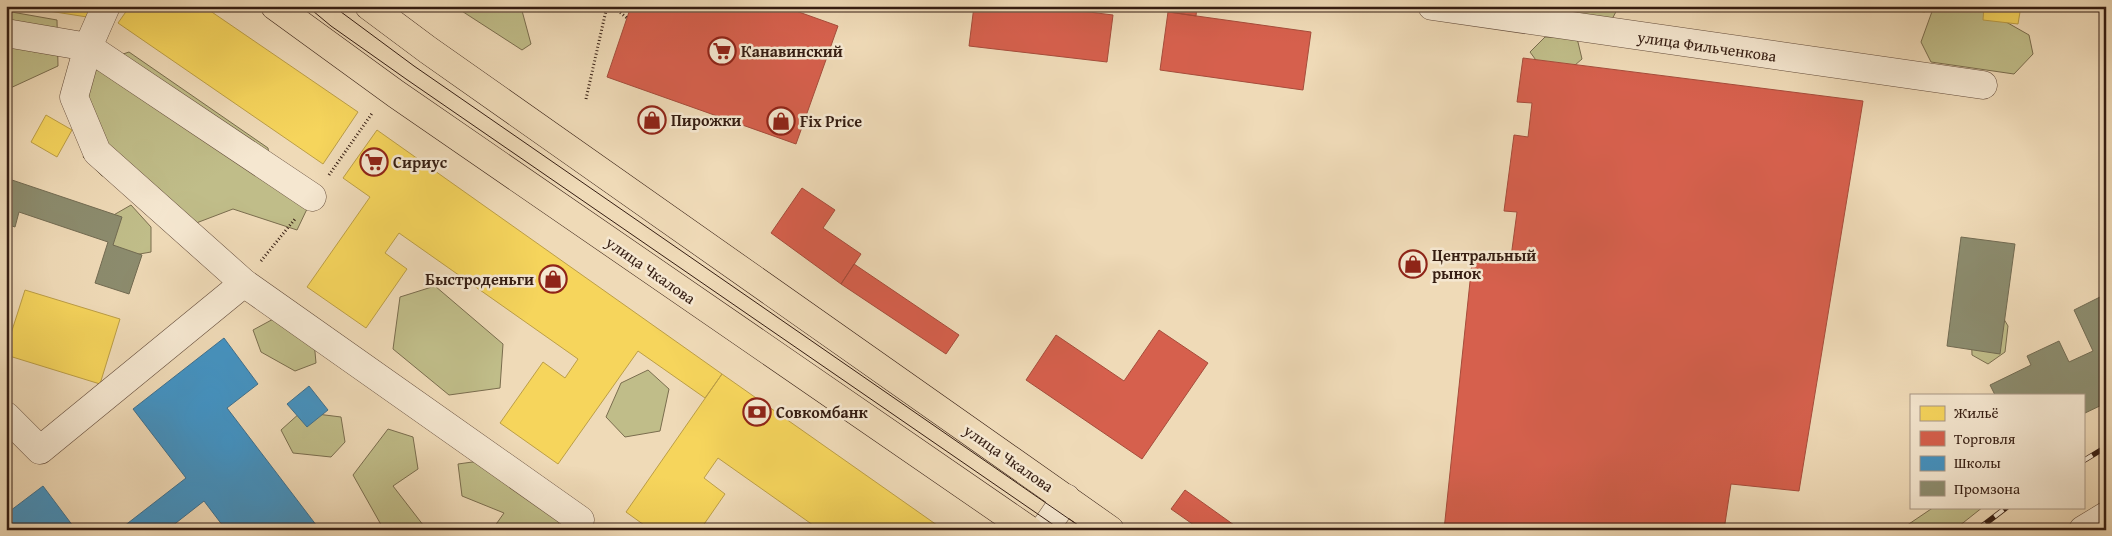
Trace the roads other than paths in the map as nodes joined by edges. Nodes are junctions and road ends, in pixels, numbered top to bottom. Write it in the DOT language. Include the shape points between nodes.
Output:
graph roads {
  1 [pos="106,6"];
  2 [pos="275,6"];
  3 [pos="369,6"];
  4 [pos="1432,6"];
  5 [pos="6,34"];
  6 [pos="88,47"];
  7 [pos="1983,85"];
  8 [pos="312,197"];
  9 [pos="244,283"];
  10 [pos="6,416"];
  11 [pos="1066,498"];
  12 [pos="2106,516"];
  13 [pos="583,527"];
  14 [pos="1030,530"];
  15 [pos="1044,530"];
  16 [pos="1110,530"];
  17 [pos="2083,530"];
  1 -- 6 [label="street"];
  2 -- 14 [label="main road, улица Чкалова" via="396,94"];
  3 -- 11 [label="main road, улица Чкалова"];
  4 -- 7 [label="street, улица Фильченкова"];
  5 -- 6 [label="street"];
  6 -- 8 [label="street"];
  6 -- 9 [label="street" via="74,97 97,152"];
  9 -- 10 [label="street" via="40,450"];
  9 -- 13 [label="street"];
  11 -- 15 [label="street"];
  11 -- 16 [label="main road, улица Чкалова"];
  12 -- 17 [label="street"];
}
